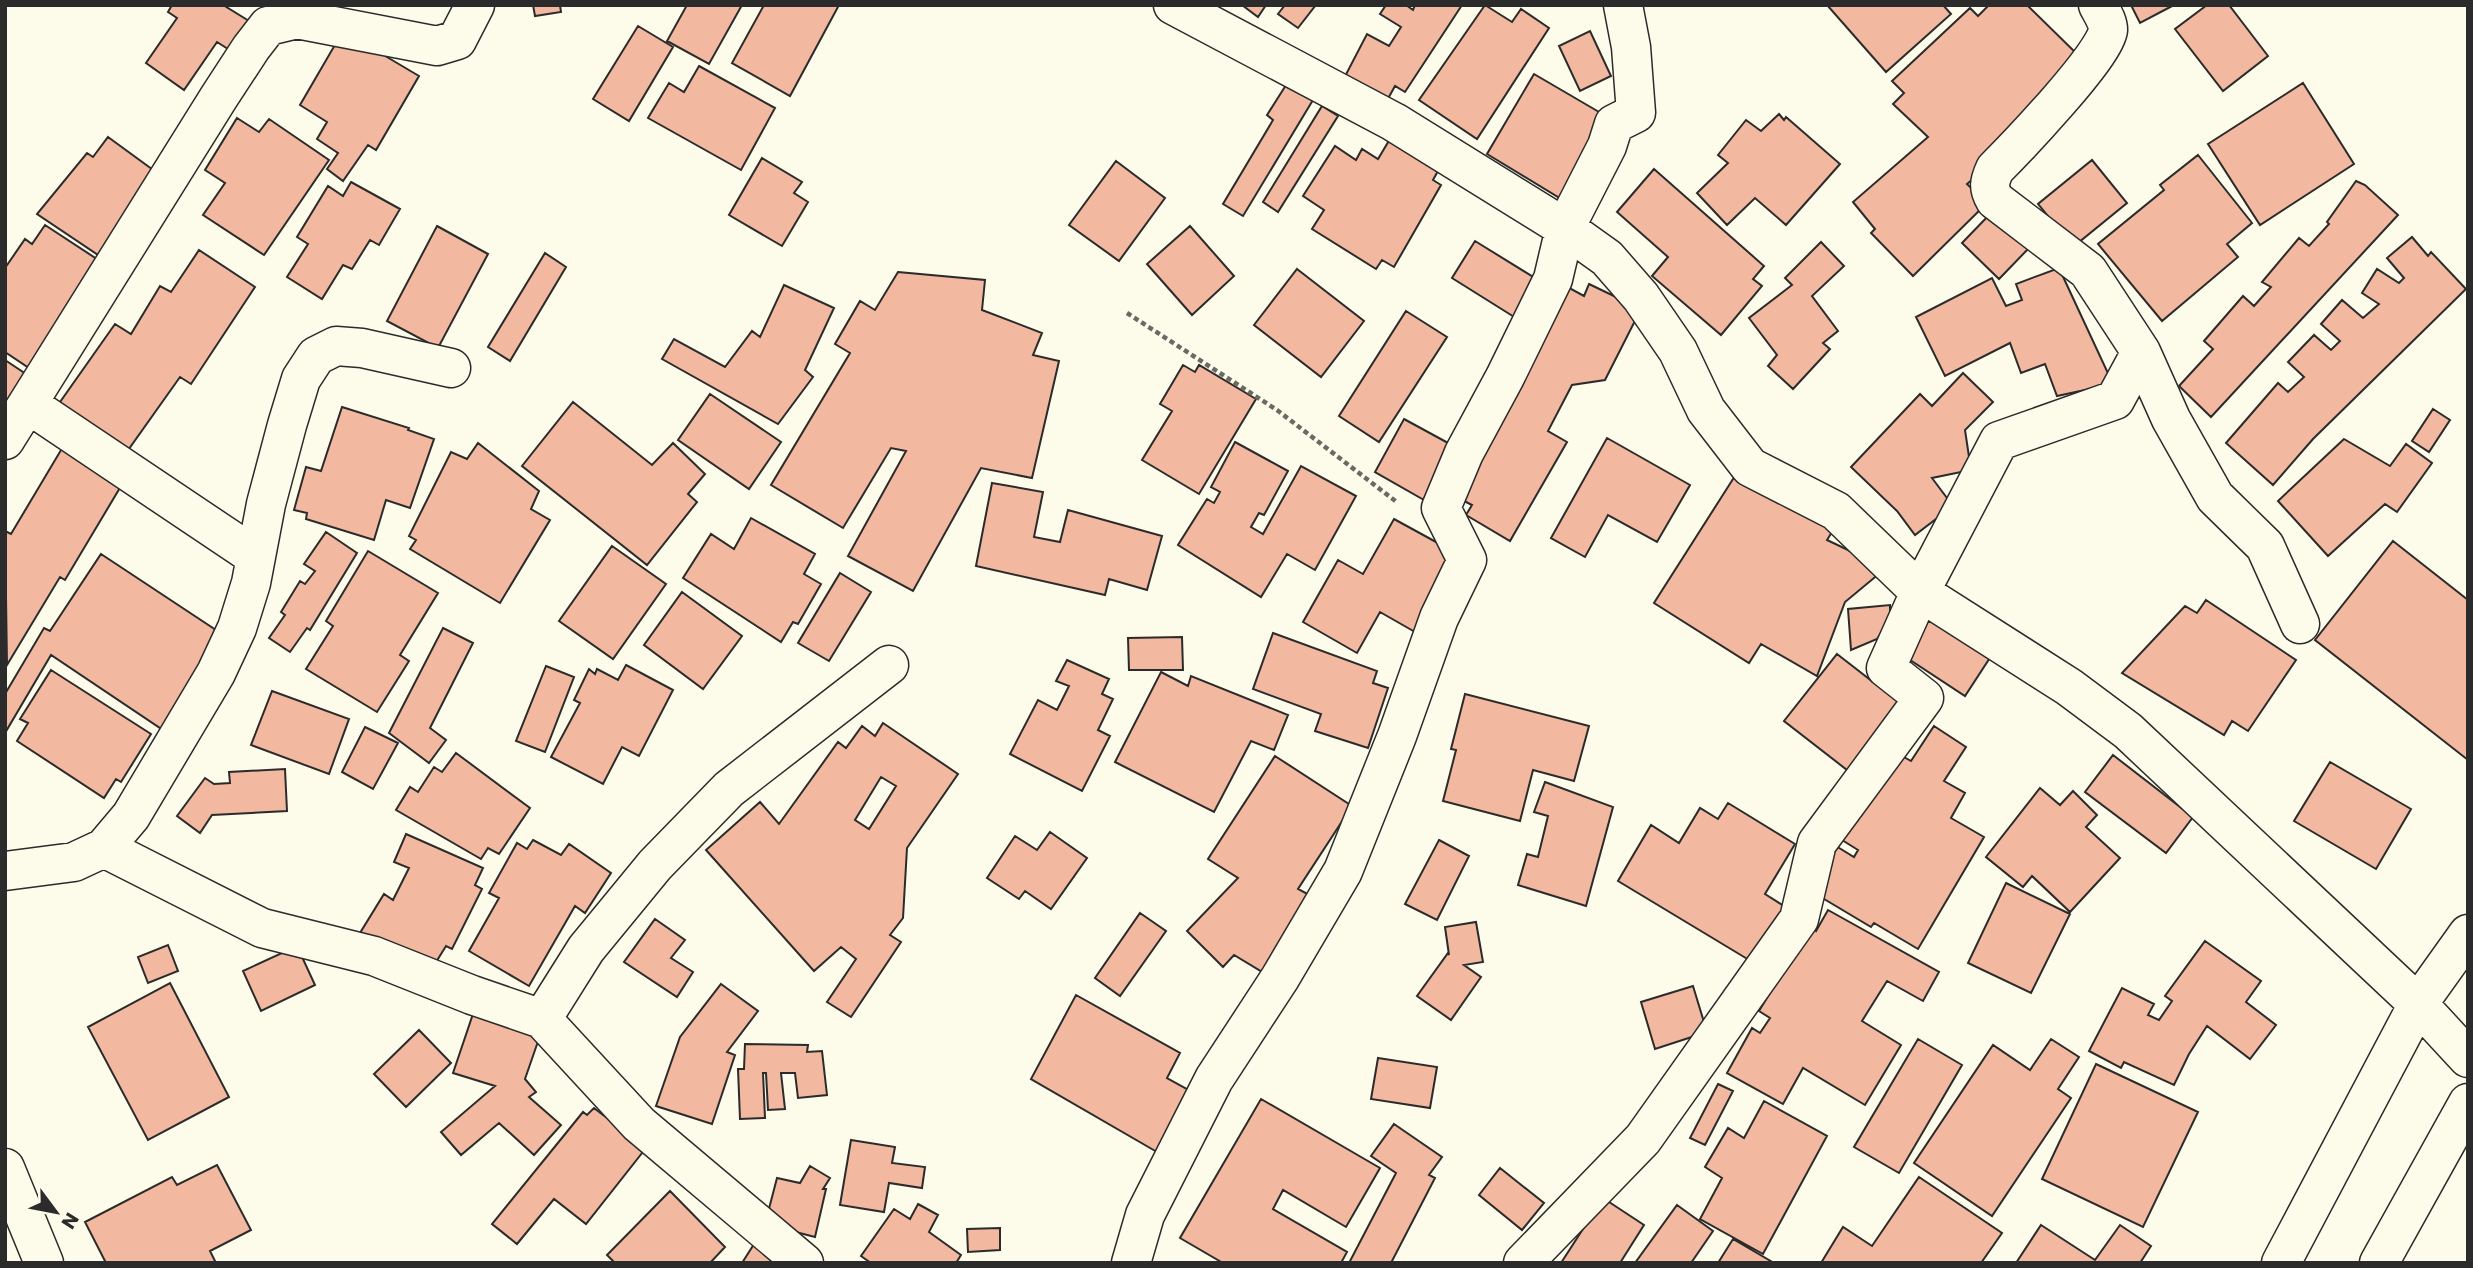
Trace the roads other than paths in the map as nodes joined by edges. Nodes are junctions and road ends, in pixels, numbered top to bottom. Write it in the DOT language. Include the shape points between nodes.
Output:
graph roads {
  1 [pos="475,5"];
  2 [pos="1173,5"];
  3 [pos="1623,5"];
  4 [pos="2098,5"];
  5 [pos="1565,228"];
  6 [pos="2141,352"];
  7 [pos="451,368"];
  8 [pos="28,404"];
  9 [pos="5,440"];
  10 [pos="256,557"];
  11 [pos="1920,592"];
  12 [pos="2300,624"];
  13 [pos="889,665"];
  14 [pos="104,848"];
  15 [pos="5,871"];
  16 [pos="2468,933"];
  17 [pos="2418,1004"];
  18 [pos="542,1019"];
  19 [pos="2468,1058"];
  20 [pos="2468,1103"];
  21 [pos="5,1168"];
  22 [pos="44,1263"];
  23 [pos="804,1263"];
  24 [pos="1131,1263"];
  25 [pos="1523,1263"];
  26 [pos="2281,1263"];
  27 [pos="2379,1263"];
  1 -- 8 [label="main road" via="457,40 437,46 297,19 268,26"];
  2 -- 5 [label="main road" via="1394,122"];
  3 -- 5 [label="main road" via="1636,113 1614,124"];
  4 -- 6 [label="main road" via="2108,32 2100,48 2063,96 1995,169 1989,189 1995,200 2088,271"];
  5 -- 11 [label="main road" via="1607,258 1641,297 1678,351 1706,410 1751,467 1836,511"];
  5 -- 24 [label="main road" via="1553,279 1464,453 1441,508 1467,559 1439,618 1343,871 1214,1079 1145,1215"];
  6 -- 11 [label="main road" via="2115,400 1999,441"];
  6 -- 12 [label="main road" via="2171,419 2215,497 2265,546"];
  7 -- 10 [label="main road" via="362,348 336,346 316,356 301,379 287,425"];
  8 -- 9 [label="main road"];
  8 -- 10 [label="main road"];
  10 -- 14 [label="main road" via="237,628 216,673 131,816"];
  11 -- 17 [label="main road" via="2068,687 2127,731"];
  11 -- 25 [label="main road" via="1886,668 1924,698 1818,844 1799,919 1643,1139"];
  13 -- 18 [label="main road" via="729,789 655,865 586,949"];
  14 -- 15 [label="main road" via="74,862"];
  14 -- 18 [label="main road" via="262,928 374,956"];
  16 -- 17 [label="main road"];
  17 -- 19 [label="main road"];
  17 -- 26 [label="main road"];
  18 -- 23 [label="main road" via="639,1124"];
  20 -- 27 [label="main road"];
  21 -- 22 [label="main road"];
}
